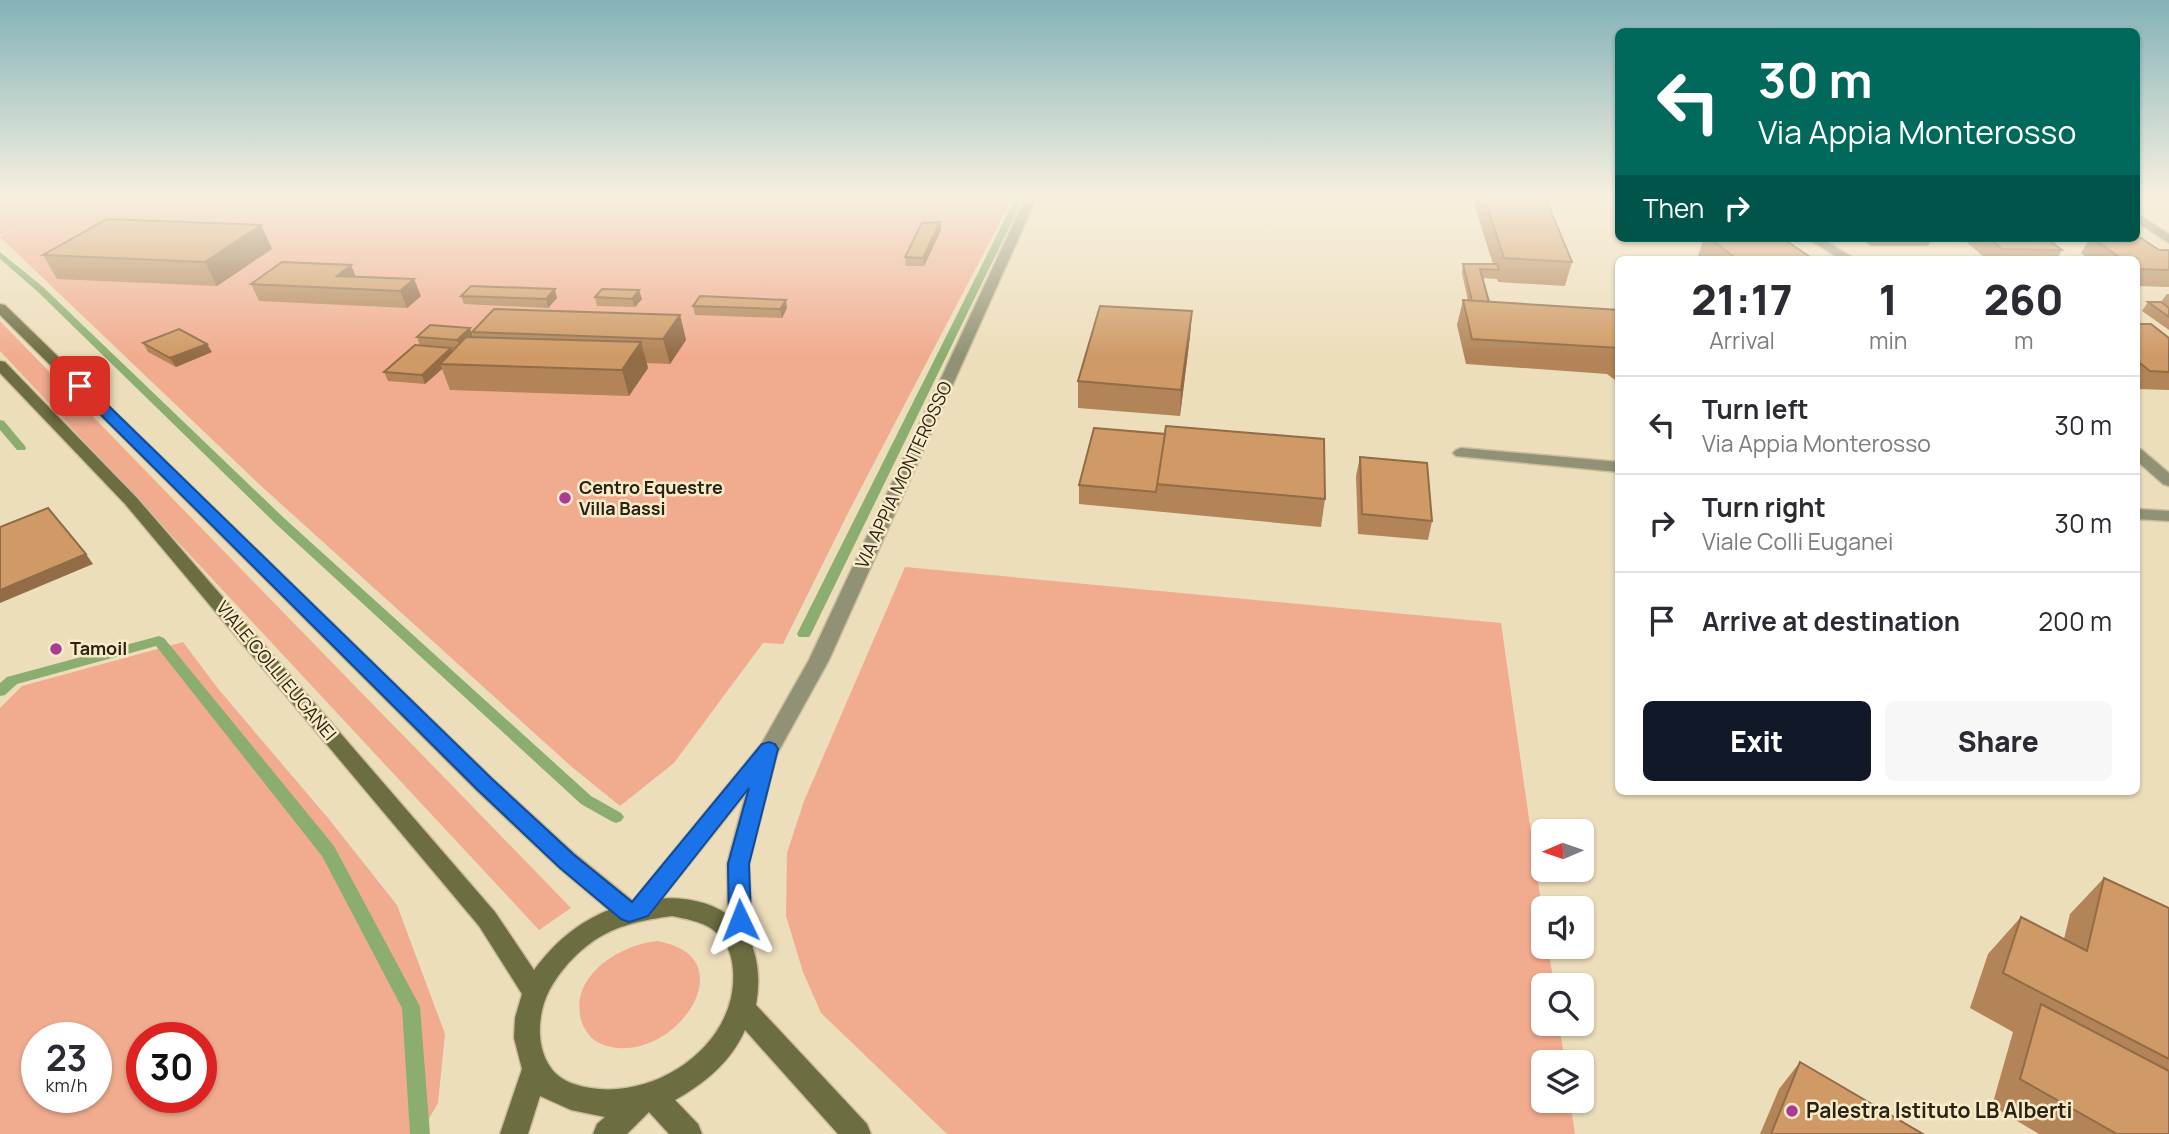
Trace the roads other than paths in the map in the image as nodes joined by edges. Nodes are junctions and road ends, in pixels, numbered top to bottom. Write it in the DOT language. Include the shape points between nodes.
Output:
graph roads {
  1 [pos="1008,250"];
  2 [pos="0,308"];
  3 [pos="0,365"];
  4 [pos="1461,453"];
  5 [pos="2140,456"];
  6 [pos="1615,467"];
  7 [pos="2169,481"];
  8 [pos="2140,514"];
  9 [pos="2169,516"];
  10 [pos="769,749"];
  11 [pos="635,911"];
  12 [pos="741,948"];
  13 [pos="535,992"];
  14 [pos="743,1009"];
  15 [pos="535,1071"];
  16 [pos="648,1098"];
  17 [pos="514,1134"];
  18 [pos="607,1134"];
  19 [pos="688,1134"];
  20 [pos="857,1134"];
  1 -- 10 [label="street, VIA APPIA MONTEROSSO" via="819,660"];
  2 -- 11 [label="main road" via="485,785 567,861"];
  3 -- 13 [label="main road, VIALE COLLI EUGANEI" via="131,501 487,919"];
  4 -- 6 [label="street"];
  5 -- 7 [label="street"];
  8 -- 9 [label="street"];
  10 -- 11 [label="street, VIA APPIA MONTEROSSO"];
  10 -- 12 [label="street, VIA APPIA MONTEROSSO" via="738,864"];
  11 -- 12 [label="main road" via="672,906 702,912 726,926"];
  11 -- 13 [label="main road" via="600,925 574,943 552,965"];
  12 -- 14 [label="main road" via="748,976"];
  13 -- 15 [label="main road" via="527,1019 527,1046"];
  14 -- 16 [label="main road" via="708,1060 682,1081"];
  14 -- 20 [label="main road"];
  15 -- 16 [label="main road" via="553,1090 579,1101 610,1104"];
  15 -- 17 [label="main road"];
  16 -- 18 [label="main road"];
  16 -- 19 [label="main road"];
}
